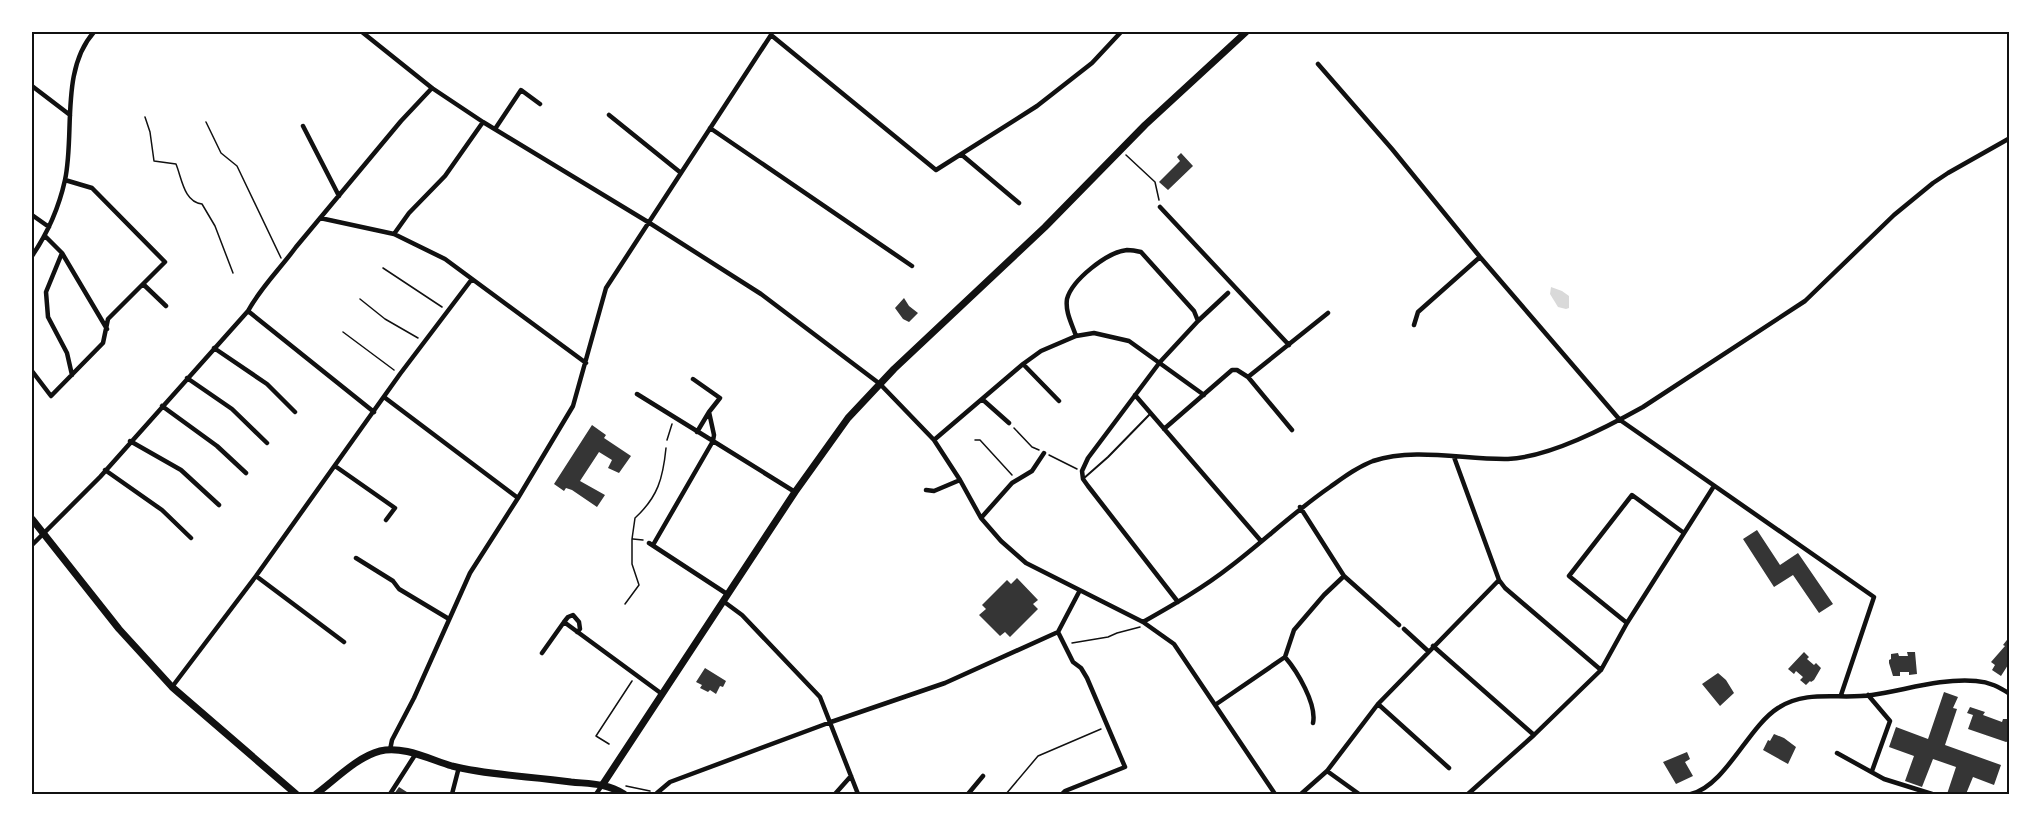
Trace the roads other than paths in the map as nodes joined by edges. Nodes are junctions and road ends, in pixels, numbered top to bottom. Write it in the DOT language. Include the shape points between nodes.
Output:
graph roads {
  1 [pos="94,32"];
  2 [pos="362,32"];
  3 [pos="1121,32"];
  4 [pos="1246,32"];
  5 [pos="1318,64"];
  6 [pos="32,86"];
  7 [pos="432,88"];
  8 [pos="540,104"];
  9 [pos="70,114"];
  10 [pos="609,115"];
  11 [pos="483,122"];
  12 [pos="303,126"];
  13 [pos="710,128"];
  14 [pos="495,129"];
  15 [pos="2010,138"];
  16 [pos="962,155"];
  17 [pos="681,173"];
  18 [pos="65,180"];
  19 [pos="339,196"];
  20 [pos="1019,203"];
  21 [pos="1160,207"];
  22 [pos="32,215"];
  23 [pos="320,218"];
  24 [pos="648,222"];
  25 [pos="49,228"];
  26 [pos="394,234"];
  27 [pos="45,236"];
  28 [pos="62,253"];
  29 [pos="32,256"];
  30 [pos="1480,257"];
  31 [pos="912,266"];
  32 [pos="472,279"];
  33 [pos="143,284"];
  34 [pos="1228,293"];
  35 [pos="166,306"];
  36 [pos="248,311"];
  37 [pos="1328,313"];
  38 [pos="1198,321"];
  39 [pos="1414,325"];
  40 [pos="107,329"];
  41 [pos="1076,336"];
  42 [pos="1289,345"];
  43 [pos="214,348"];
  44 [pos="1160,362"];
  45 [pos="586,363"];
  46 [pos="1023,364"];
  47 [pos="32,371"];
  48 [pos="72,375"];
  49 [pos="1248,377"];
  50 [pos="187,378"];
  51 [pos="693,379"];
  52 [pos="880,384"];
  53 [pos="637,394"];
  54 [pos="1204,394"];
  55 [pos="1136,395"];
  56 [pos="384,397"];
  57 [pos="982,399"];
  58 [pos="1059,401"];
  59 [pos="162,406"];
  60 [pos="295,412"];
  61 [pos="374,412"];
  62 [pos="709,412"];
  63 [pos="1150,414"];
  64 [pos="1620,420"];
  65 [pos="1009,423"];
  66 [pos="1164,429"];
  67 [pos="1292,430"];
  68 [pos="697,432"];
  69 [pos="934,440"];
  70 [pos="130,441"];
  71 [pos="713,441"];
  72 [pos="267,443"];
  73 [pos="1044,453"];
  74 [pos="1454,457"];
  75 [pos="335,466"];
  76 [pos="105,470"];
  77 [pos="246,473"];
  78 [pos="1083,479"];
  79 [pos="960,480"];
  80 [pos="1714,486"];
  81 [pos="926,490"];
  82 [pos="795,492"];
  83 [pos="518,498"];
  84 [pos="219,505"];
  85 [pos="1300,507"];
  86 [pos="981,518"];
  87 [pos="32,519"];
  88 [pos="386,520"];
  89 [pos="43,533"];
  90 [pos="1684,533"];
  91 [pos="191,538"];
  92 [pos="1261,541"];
  93 [pos="32,545"];
  94 [pos="356,558"];
  95 [pos="256,576"];
  96 [pos="1344,576"];
  97 [pos="1499,580"];
  98 [pos="1080,592"];
  99 [pos="727,594"];
  100 [pos="723,601"];
  101 [pos="1178,602"];
  102 [pos="449,619"];
  103 [pos="564,622"];
  104 [pos="1143,622"];
  105 [pos="1627,623"];
  106 [pos="1399,625"];
  107 [pos="1404,629"];
  108 [pos="577,632"];
  109 [pos="1058,632"];
  110 [pos="344,642"];
  111 [pos="1433,646"];
  112 [pos="1428,651"];
  113 [pos="542,653"];
  114 [pos="1285,657"];
  115 [pos="1601,670"];
  116 [pos="172,687"];
  117 [pos="662,694"];
  118 [pos="2010,694"];
  119 [pos="1842,695"];
  120 [pos="1868,695"];
  121 [pos="1378,704"];
  122 [pos="1215,705"];
  123 [pos="831,722"];
  124 [pos="1313,723"];
  125 [pos="1534,735"];
  126 [pos="390,750"];
  127 [pos="1837,753"];
  128 [pos="415,754"];
  129 [pos="459,767"];
  130 [pos="1449,768"];
  131 [pos="1327,771"];
  132 [pos="1872,771"];
  133 [pos="851,776"];
  134 [pos="983,776"];
  135 [pos="603,784"];
  136 [pos="621,793"];
  137 [pos="657,793"];
  138 [pos="1702,793"];
  139 [pos="296,795"];
  140 [pos="316,795"];
  141 [pos="390,795"];
  142 [pos="452,795"];
  143 [pos="596,795"];
  144 [pos="835,795"];
  145 [pos="858,795"];
  146 [pos="968,795"];
  147 [pos="1062,795"];
  148 [pos="1275,795"];
  149 [pos="1300,795"];
  150 [pos="1359,795"];
  151 [pos="1468,795"];
  152 [pos="1691,795"];
  153 [pos="1932,795"];
  1 -- 9 [label="street" via="78,62"];
  2 -- 7 [label="street"];
  3 -- 16 [label="street" via="1092,63 1037,106"];
  4 -- 52 [label="main road"];
  5 -- 30 [label="street"];
  6 -- 9 [label="street"];
  7 -- 11 [label="street"];
  7 -- 19 [label="street"];
  8 -- 14 [label="street" via="521,90"];
  9 -- 18 [label="street"];
  10 -- 17 [label="street"];
  11 -- 14 [label="street"];
  11 -- 26 [label="street" via="457,162"];
  12 -- 19 [label="street"];
  13 -- 16 [label="street" via="771,35 936,170"];
  13 -- 17 [label="street"];
  13 -- 31 [label="street"];
  14 -- 24 [label="street"];
  15 -- 64 [label="street" via="1925,189 1805,301"];
  16 -- 20 [label="street"];
  17 -- 24 [label="street"];
  18 -- 25 [label="street"];
  18 -- 33 [label="street" via="92,188 165,262"];
  19 -- 23 [label="street"];
  21 -- 42 [label="street"];
  22 -- 25 [label="street"];
  23 -- 26 [label="street"];
  23 -- 36 [label="street" via="256,295"];
  24 -- 45 [label="street" via="606,288"];
  24 -- 52 [label="street" via="761,294"];
  25 -- 27 [label="street"];
  26 -- 32 [label="street"];
  27 -- 28 [label="street"];
  27 -- 29 [label="street"];
  28 -- 40 [label="street"];
  28 -- 48 [label="street" via="46,292 48,317 67,353"];
  30 -- 39 [label="street" via="1418,312"];
  30 -- 64 [label="street"];
  32 -- 45 [label="street"];
  32 -- 56 [label="street"];
  33 -- 35 [label="street"];
  33 -- 40 [label="street" via="108,319"];
  34 -- 38 [label="street"];
  36 -- 43 [label="street"];
  36 -- 61 [label="street"];
  37 -- 42 [label="street"];
  38 -- 41 [label="street" via="1194,311 1141,252 1129,250 1106,257 1072,288 1067,311"];
  38 -- 44 [label="street"];
  40 -- 48 [label="street" via="104,343"];
  41 -- 44 [label="street" via="1094,333 1129,341"];
  41 -- 46 [label="street" via="1041,351"];
  42 -- 49 [label="street"];
  43 -- 50 [label="street"];
  43 -- 60 [label="street" via="267,384"];
  44 -- 54 [label="street"];
  44 -- 55 [label="street"];
  45 -- 83 [label="street" via="573,406"];
  46 -- 57 [label="street"];
  46 -- 58 [label="street"];
  47 -- 48 [label="street" via="51,396"];
  49 -- 54 [label="street" via="1232,370"];
  49 -- 67 [label="street"];
  50 -- 59 [label="street"];
  50 -- 72 [label="street" via="232,410"];
  51 -- 62 [label="street" via="720,398"];
  52 -- 69 [label="street"];
  52 -- 82 [label="main road" via="834,434"];
  53 -- 68 [label="street"];
  54 -- 66 [label="street"];
  55 -- 63 [label="street"];
  55 -- 78 [label="street" via="1088,458"];
  56 -- 61 [label="street"];
  56 -- 83 [label="street"];
  57 -- 65 [label="street"];
  57 -- 69 [label="street"];
  59 -- 70 [label="street"];
  59 -- 77 [label="street"];
  61 -- 75 [label="street"];
  62 -- 68 [label="street"];
  62 -- 71 [label="street"];
  63 -- 66 [label="street"];
  63 -- 78 [label="lane"];
  64 -- 74 [label="street" via="1531,456"];
  64 -- 80 [label="street"];
  66 -- 92 [label="street"];
  68 -- 71 [label="street"];
  69 -- 79 [label="street"];
  70 -- 76 [label="street"];
  70 -- 84 [label="street" via="181,470"];
  71 -- 82 [label="street"];
  71 -- 99 [label="street" via="651,544"];
  73 -- 86 [label="street" via="1032,471 1017,480"];
  74 -- 85 [label="street" via="1373,461"];
  74 -- 97 [label="street"];
  75 -- 88 [label="street" via="395,508"];
  75 -- 95 [label="street"];
  76 -- 89 [label="street"];
  76 -- 91 [label="street" via="162,510"];
  78 -- 101 [label="street"];
  79 -- 81 [label="street" via="934,491"];
  79 -- 86 [label="street"];
  80 -- 90 [label="street"];
  80 -- 119 [label="street" via="1874,597"];
  82 -- 99 [label="main road"];
  83 -- 102 [label="street" via="470,573"];
  85 -- 92 [label="street"];
  85 -- 96 [label="street"];
  86 -- 98 [label="street" via="1026,563"];
  87 -- 89 [label="main road"];
  89 -- 93 [label="street"];
  89 -- 116 [label="main road" via="119,629"];
  90 -- 105 [label="street"];
  90 -- 105 [label="street" via="1632,495 1569,576"];
  92 -- 101 [label="street"];
  94 -- 102 [label="street"];
  95 -- 110 [label="street"];
  95 -- 116 [label="street"];
  96 -- 106 [label="street"];
  96 -- 114 [label="street" via="1294,630"];
  97 -- 111 [label="street"];
  97 -- 115 [label="street"];
  98 -- 104 [label="street"];
  98 -- 109 [label="street"];
  99 -- 100 [label="main road"];
  100 -- 117 [label="main road"];
  100 -- 123 [label="street" via="742,615 815,690"];
  101 -- 104 [label="street"];
  102 -- 126 [label="street"];
  103 -- 108 [label="street"];
  103 -- 108 [label="street" via="573,615 579,622"];
  103 -- 113 [label="street"];
  104 -- 122 [label="street" via="1174,644"];
  105 -- 115 [label="street"];
  107 -- 112 [label="street"];
  108 -- 117 [label="street"];
  109 -- 123 [label="street" via="945,683"];
  109 -- 147 [label="street" via="1073,662 1087,678 1125,767"];
  111 -- 112 [label="street"];
  111 -- 125 [label="street"];
  112 -- 121 [label="street"];
  114 -- 122 [label="street"];
  114 -- 124 [label="street" via="1311,704"];
  115 -- 125 [label="street"];
  116 -- 139 [label="main road"];
  117 -- 135 [label="main road"];
  118 -- 120 [label="street" via="1995,684 1957,681"];
  119 -- 120 [label="street"];
  119 -- 138 [label="street" via="1808,697 1775,709"];
  120 -- 132 [label="street" via="1890,721"];
  121 -- 130 [label="street"];
  121 -- 131 [label="street"];
  122 -- 148 [label="street"];
  123 -- 133 [label="street"];
  123 -- 137 [label="street" via="670,782"];
  125 -- 151 [label="street"];
  126 -- 128 [label="main road"];
  126 -- 140 [label="main road" via="366,758"];
  127 -- 132 [label="street"];
  128 -- 129 [label="main road"];
  128 -- 141 [label="street"];
  129 -- 135 [label="main road"];
  129 -- 142 [label="street"];
  131 -- 149 [label="street"];
  131 -- 150 [label="street"];
  132 -- 153 [label="street"];
  133 -- 144 [label="street"];
  133 -- 145 [label="street"];
  134 -- 146 [label="street"];
  135 -- 136 [label="main road"];
  135 -- 143 [label="street"];
  138 -- 152 [label="street"];
}
